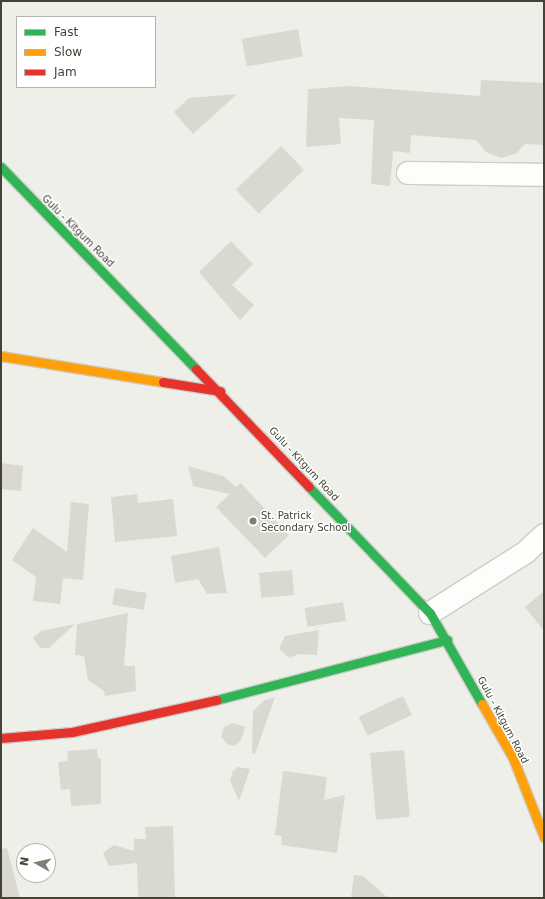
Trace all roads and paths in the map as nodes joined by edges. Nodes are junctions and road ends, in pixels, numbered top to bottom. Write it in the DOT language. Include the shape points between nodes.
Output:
graph roads {
  1 [pos="1,167"];
  2 [pos="408,173"];
  3 [pos="544,175"];
  4 [pos="1,356"];
  5 [pos="220,391"];
  6 [pos="544,535"];
  7 [pos="430,612"];
  8 [pos="447,640"];
  9 [pos="1,738"];
  10 [pos="544,837"];
  1 -- 5 [label="main road, Gulu - Kitgum Road"];
  2 -- 3 [label="street"];
  4 -- 5 [label="main road"];
  5 -- 7 [label="main road, Gulu - Kitgum Road"];
  6 -- 7 [label="street" via="526,552"];
  7 -- 8 [label="main road, Gulu - Kitgum Road"];
  8 -- 9 [label="main road" via="160,714 72,732"];
  8 -- 10 [label="main road, Gulu - Kitgum Road" via="513,758"];
}
